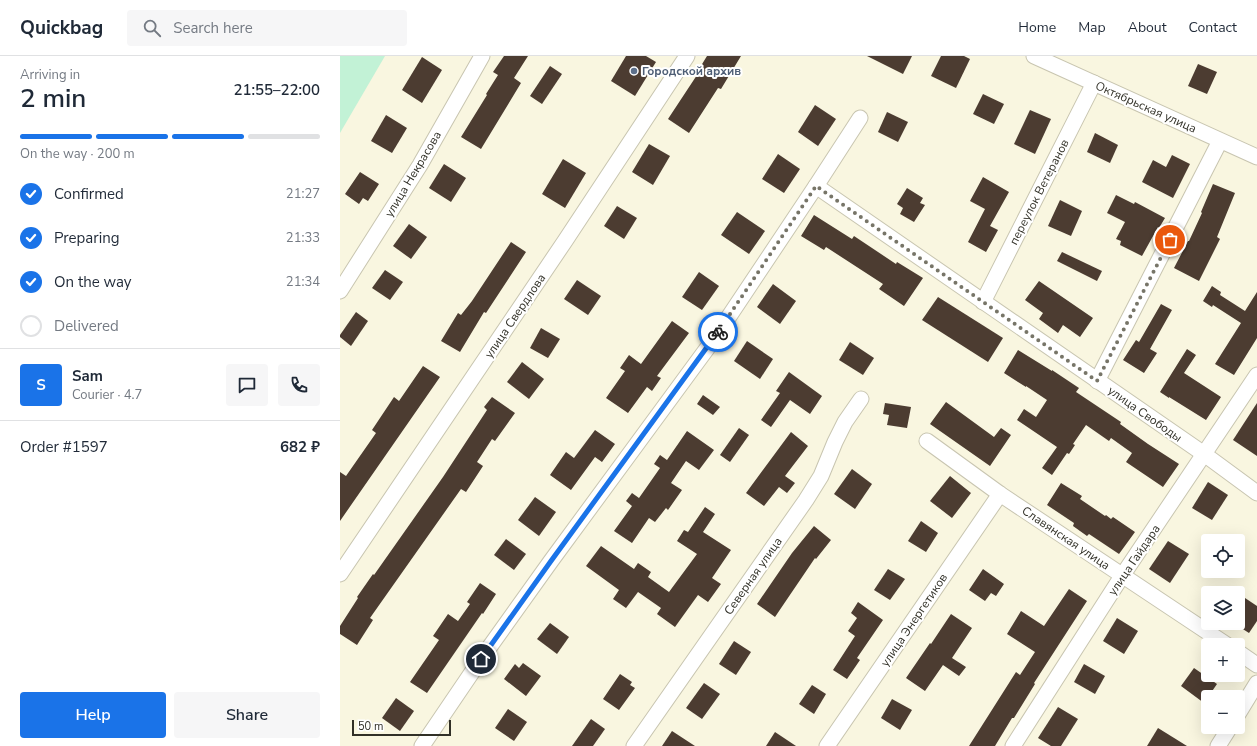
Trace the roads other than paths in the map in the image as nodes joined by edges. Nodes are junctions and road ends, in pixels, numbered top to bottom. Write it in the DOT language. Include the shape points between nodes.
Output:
graph roads {
  1 [pos="482,56"];
  2 [pos="687,56"];
  3 [pos="1034,56"];
  4 [pos="1094,83"];
  5 [pos="860,118"];
  6 [pos="1220,141"];
  7 [pos="1257,157"];
  8 [pos="816,186"];
  9 [pos="340,291"];
  10 [pos="983,302"];
  11 [pos="1257,375"];
  12 [pos="1097,381"];
  13 [pos="861,399"];
  14 [pos="927,441"];
  15 [pos="1204,454"];
  16 [pos="1257,493"];
  17 [pos="1000,494"];
  18 [pos="340,574"];
  19 [pos="1122,576"];
  20 [pos="1216,638"];
  21 [pos="1245,657"];
  22 [pos="1257,665"];
  23 [pos="1257,683"];
  24 [pos="1252,702"];
  25 [pos="1226,734"];
  26 [pos="422,746"];
  27 [pos="634,746"];
  28 [pos="827,746"];
  29 [pos="1013,746"];
  30 [pos="1218,746"];
  1 -- 9 [label="street, улица Некрасова" via="420,165"];
  2 -- 18 [label="street, улица Свердлова"];
  3 -- 4 [label="street, Октябрьская улица"];
  4 -- 6 [label="street, Октябрьская улица"];
  4 -- 10 [label="street, переулок Ветеранов"];
  5 -- 8 [label="street"];
  6 -- 7 [label="street, Октябрьская улица"];
  6 -- 12 [label="street"];
  8 -- 10 [label="street, улица Свободы"];
  8 -- 26 [label="street" via="714,339 551,561"];
  10 -- 12 [label="street, улица Свободы"];
  11 -- 15 [label="street, улица Гайдара"];
  12 -- 15 [label="street, улица Свободы"];
  13 -- 27 [label="street, Северная улица" via="845,422 821,476 806,500"];
  14 -- 17 [label="street, Славянская улица"];
  15 -- 16 [label="street, улица Свободы"];
  15 -- 19 [label="street, улица Гайдара"];
  17 -- 19 [label="street, Славянская улица"];
  17 -- 28 [label="street, улица Энергетиков"];
  19 -- 20 [label="street, Славянская улица"];
  19 -- 29 [label="street, улица Гайдара"];
  21 -- 22 [label="street"];
  23 -- 24 [label="street"];
  25 -- 30 [label="street"];
}
